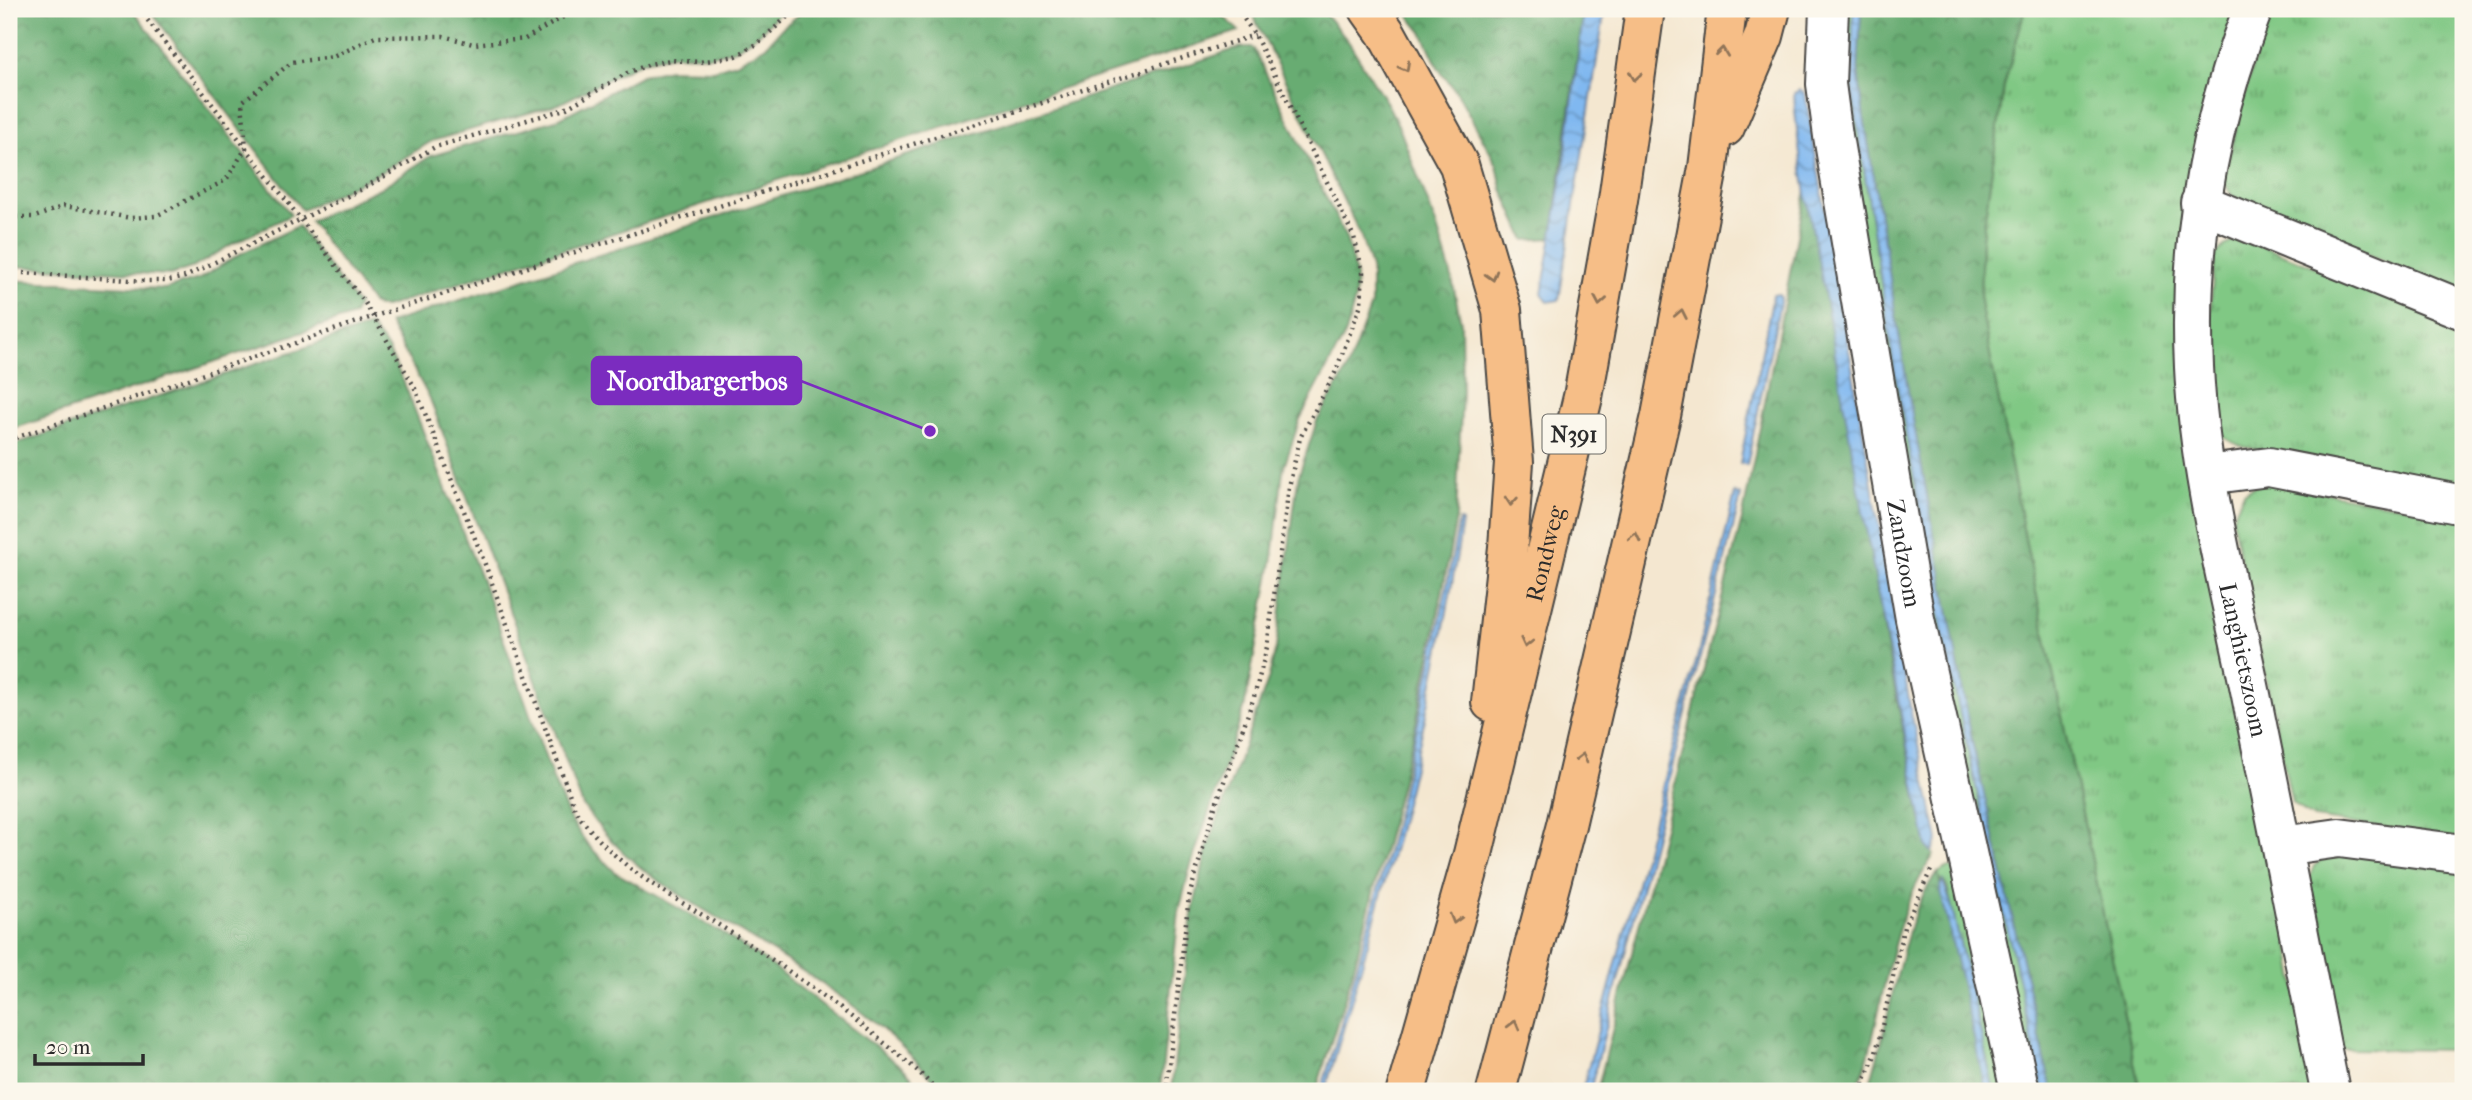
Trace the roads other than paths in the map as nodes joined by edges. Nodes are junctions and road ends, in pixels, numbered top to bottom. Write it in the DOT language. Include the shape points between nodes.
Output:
graph roads {
  1 [pos="1369,9"];
  2 [pos="1645,9"];
  3 [pos="1727,9"];
  4 [pos="1771,9"];
  5 [pos="1829,9"];
  6 [pos="2253,9"];
  7 [pos="1708,169"];
  8 [pos="2200,203"];
  9 [pos="2463,310"];
  10 [pos="2207,475"];
  11 [pos="2463,505"];
  12 [pos="2282,846"];
  13 [pos="1473,854"];
  14 [pos="2463,854"];
  15 [pos="1406,1091"];
  16 [pos="1496,1091"];
  17 [pos="2020,1091"];
  18 [pos="2330,1091"];
  1 -- 13 [label="main road, N391, one-way" via="1459,165 1502,310 1514,462"];
  2 -- 13 [label="main road, Rondweg / N391, one-way" via="1583,397"];
  7 -- 3 [label="main road, one-way"];
  4 -- 7 [label="main road"];
  5 -- 17 [label="street, Zandzoom" via="1826,84 1833,136 1914,619"];
  6 -- 8 [label="street, Langhietszoom" via="2216,123"];
  16 -- 7 [label="main road, one-way" via="1636,534"];
  8 -- 9 [label="street"];
  8 -- 10 [label="street, Langhietszoom" via="2193,279 2194,369"];
  10 -- 11 [label="street" via="2269,467"];
  10 -- 12 [label="street, Langhietszoom"];
  12 -- 14 [label="street" via="2339,838"];
  12 -- 18 [label="street, Langhietszoom"];
  13 -- 15 [label="main road, Rondweg / N391, one-way"];
}
